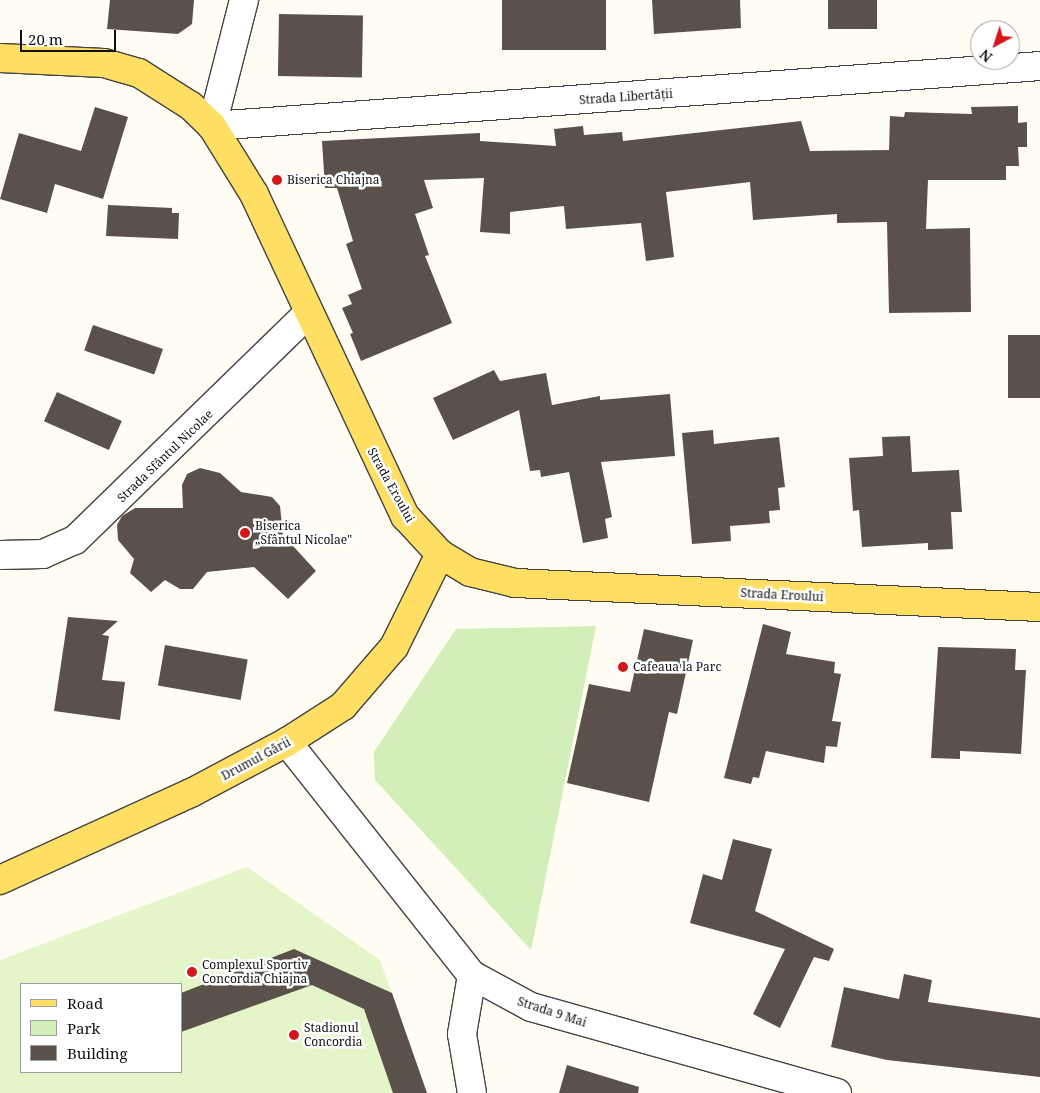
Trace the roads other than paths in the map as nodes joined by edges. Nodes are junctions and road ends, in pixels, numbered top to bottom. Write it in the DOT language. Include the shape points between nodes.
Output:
graph roads {
  1 [pos="244,0"];
  2 [pos="0,58"];
  3 [pos="1040,66"];
  4 [pos="212,126"];
  5 [pos="307,314"];
  6 [pos="440,554"];
  7 [pos="0,555"];
  8 [pos="1040,607"];
  9 [pos="287,742"];
  10 [pos="0,880"];
  11 [pos="472,975"];
  12 [pos="472,1093"];
  13 [pos="837,1093"];
  1 -- 4 [label="street"];
  2 -- 4 [label="main road, Strada Eroului" via="104,63 139,73 178,96"];
  3 -- 4 [label="street, Strada Libertății"];
  4 -- 5 [label="main road, Strada Eroului" via="246,177"];
  5 -- 6 [label="main road, Strada Eroului" via="405,516"];
  5 -- 7 [label="street, Strada Sfântul Nicolae" via="75,540 43,554"];
  6 -- 8 [label="main road, Strada Eroului" via="470,572 515,583"];
  6 -- 9 [label="main road, Drumul Gării" via="381,667 343,706"];
  9 -- 10 [label="main road, Drumul Gării" via="191,793"];
  9 -- 11 [label="street, Strada 9 Mai"];
  11 -- 12 [label="street" via="462,1034"];
  11 -- 13 [label="street, Strada 9 Mai" via="531,1007"];
}
